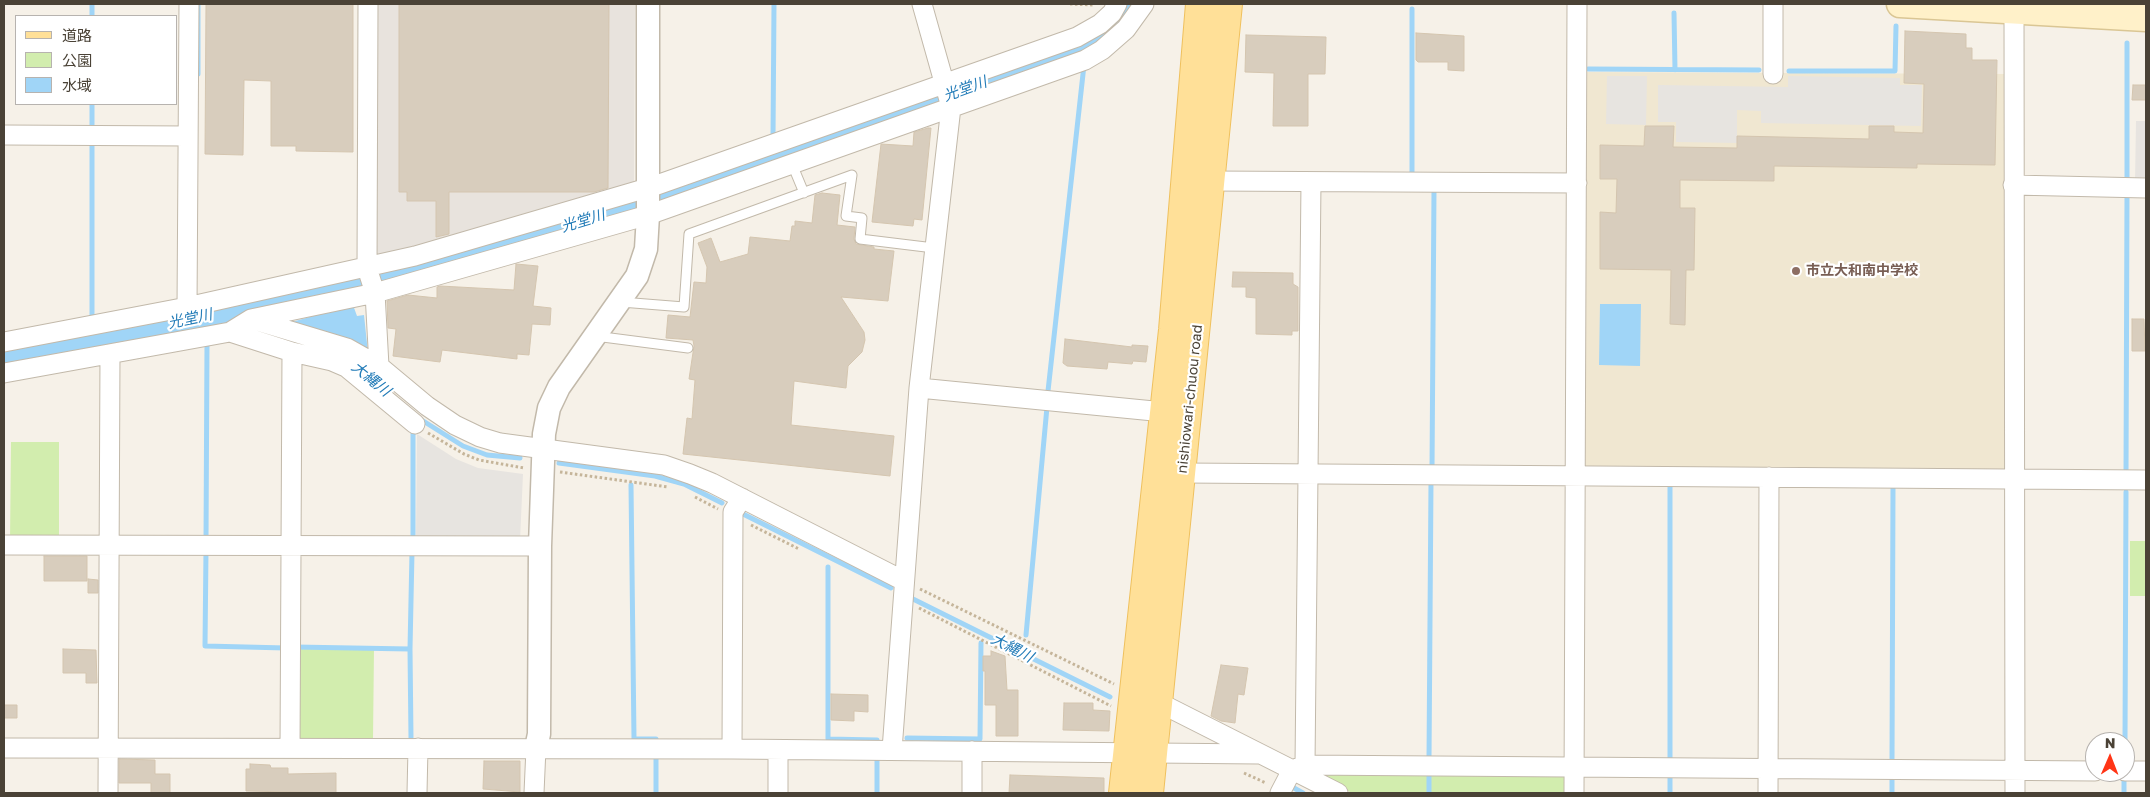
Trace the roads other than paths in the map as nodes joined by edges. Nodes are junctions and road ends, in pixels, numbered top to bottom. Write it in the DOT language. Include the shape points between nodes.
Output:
graph roads {
  1 [pos="189,4"];
  2 [pos="368,4"];
  3 [pos="648,4"];
  4 [pos="922,4"];
  5 [pos="1117,4"];
  6 [pos="1144,4"];
  7 [pos="1200,4"];
  8 [pos="1228,4"];
  9 [pos="1577,4"];
  10 [pos="1773,4"];
  11 [pos="1900,4"];
  12 [pos="2142,4"];
  13 [pos="2014,10"];
  14 [pos="2146,10"];
  15 [pos="2146,18"];
  16 [pos="1773,74"];
  17 [pos="944,84"];
  18 [pos="950,105"];
  19 [pos="4,135"];
  20 [pos="188,136"];
  21 [pos="792,164"];
  22 [pos="1210,181"];
  23 [pos="1311,182"];
  24 [pos="1577,183"];
  25 [pos="2013,185"];
  26 [pos="2146,188"];
  27 [pos="804,193"];
  28 [pos="648,201"];
  29 [pos="934,248"];
  30 [pos="367,269"];
  31 [pos="374,291"];
  32 [pos="620,302"];
  33 [pos="187,307"];
  34 [pos="240,326"];
  35 [pos="595,336"];
  36 [pos="4,342"];
  37 [pos="688,348"];
  38 [pos="292,352"];
  39 [pos="110,354"];
  40 [pos="379,366"];
  41 [pos="4,373"];
  42 [pos="918,388"];
  43 [pos="1164,412"];
  44 [pos="415,424"];
  45 [pos="542,460"];
  46 [pos="1183,473"];
  47 [pos="1308,474"];
  48 [pos="1577,476"];
  49 [pos="1769,477"];
  50 [pos="2016,479"];
  51 [pos="2146,480"];
  52 [pos="742,498"];
  53 [pos="4,545"];
  54 [pos="108,546"];
  55 [pos="291,546"];
  56 [pos="540,546"];
  57 [pos="904,581"];
  58 [pos="1141,704"];
  59 [pos="4,748"];
  60 [pos="108,748"];
  61 [pos="290,748"];
  62 [pos="418,748"];
  63 [pos="536,748"];
  64 [pos="732,749"];
  65 [pos="778,750"];
  66 [pos="892,750"];
  67 [pos="972,750"];
  68 [pos="1140,753"];
  69 [pos="1259,754"];
  70 [pos="1574,766"];
  71 [pos="1299,768"];
  72 [pos="1768,768"];
  73 [pos="2016,770"];
  74 [pos="2085,770"];
  75 [pos="108,793"];
  76 [pos="417,793"];
  77 [pos="534,793"];
  78 [pos="778,793"];
  79 [pos="972,793"];
  80 [pos="1123,793"];
  81 [pos="1149,793"];
  82 [pos="1280,793"];
  83 [pos="1338,793"];
  84 [pos="1574,793"];
  85 [pos="1768,793"];
  86 [pos="2015,793"];
  1 -- 20 [label="street"];
  2 -- 30 [label="street"];
  3 -- 28 [label="street"];
  4 -- 17 [label="street"];
  5 -- 17 [label="street" via="1100,24 1077,37"];
  6 -- 18 [label="street" via="1126,29 1085,60"];
  7 -- 43 [label="main road, nishiowari-chuou road"];
  8 -- 22 [label="main road, nishiowari-chuou road"];
  9 -- 24 [label="street"];
  10 -- 16 [label="street"];
  11 -- 13 [label="main road"];
  12 -- 14 [label="street"];
  13 -- 15 [label="main road"];
  13 -- 25 [label="street"];
  17 -- 18 [label="street"];
  17 -- 28 [label="street"];
  18 -- 21 [label="street"];
  18 -- 29 [label="street"];
  19 -- 20 [label="street"];
  20 -- 33 [label="street"];
  21 -- 27 [label="lane"];
  21 -- 28 [label="street"];
  22 -- 23 [label="street"];
  22 -- 46 [label="main road, nishiowari-chuou road"];
  23 -- 24 [label="street"];
  23 -- 47 [label="street"];
  24 -- 48 [label="street"];
  25 -- 26 [label="street"];
  25 -- 50 [label="street"];
  27 -- 29 [label="lane" via="852,175 846,216 862,218 860,239"];
  27 -- 32 [label="lane" via="689,234 684,307"];
  28 -- 30 [label="street" via="522,226"];
  28 -- 31 [label="street"];
  28 -- 32 [label="street" via="646,249 637,276"];
  29 -- 42 [label="street"];
  30 -- 31 [label="street"];
  30 -- 33 [label="street"];
  31 -- 34 [label="street"];
  31 -- 40 [label="street"];
  32 -- 35 [label="street"];
  33 -- 36 [label="street"];
  34 -- 38 [label="street"];
  34 -- 39 [label="street"];
  34 -- 40 [label="street" via="347,348"];
  35 -- 37 [label="lane"];
  35 -- 45 [label="street" via="548,408"];
  38 -- 44 [label="street" via="346,367"];
  38 -- 55 [label="street"];
  39 -- 41 [label="street"];
  39 -- 54 [label="street"];
  40 -- 45 [label="street" via="455,425"];
  42 -- 43 [label="street"];
  42 -- 57 [label="street"];
  43 -- 58 [label="main road, nishiowari-chuou road"];
  45 -- 52 [label="street" via="664,465"];
  45 -- 56 [label="street"];
  46 -- 47 [label="street"];
  46 -- 58 [label="main road, nishiowari-chuou road"];
  47 -- 48 [label="street"];
  47 -- 71 [label="street"];
  48 -- 49 [label="street"];
  48 -- 70 [label="street"];
  49 -- 50 [label="street"];
  49 -- 72 [label="street"];
  50 -- 51 [label="street"];
  50 -- 73 [label="street"];
  52 -- 57 [label="street"];
  52 -- 64 [label="street" via="733,516"];
  53 -- 54 [label="street"];
  54 -- 55 [label="street"];
  54 -- 60 [label="street"];
  55 -- 56 [label="street"];
  55 -- 61 [label="street"];
  56 -- 63 [label="street" via="539,734"];
  57 -- 66 [label="street"];
  58 -- 68 [label="main road, nishiowari-chuou road"];
  58 -- 69 [label="street"];
  59 -- 60 [label="street"];
  60 -- 61 [label="street"];
  60 -- 75 [label="street"];
  61 -- 62 [label="street"];
  62 -- 63 [label="street"];
  62 -- 76 [label="street"];
  63 -- 64 [label="street"];
  63 -- 77 [label="street"];
  64 -- 65 [label="street"];
  65 -- 66 [label="street"];
  65 -- 78 [label="street"];
  66 -- 67 [label="street"];
  67 -- 68 [label="street"];
  67 -- 79 [label="street"];
  68 -- 69 [label="street"];
  68 -- 80 [label="main road, nishiowari-chuou road"];
  68 -- 81 [label="main road, nishiowari-chuou road"];
  69 -- 71 [label="street"];
  70 -- 71 [label="street"];
  70 -- 72 [label="street"];
  70 -- 84 [label="street"];
  71 -- 82 [label="street"];
  71 -- 83 [label="street"];
  72 -- 73 [label="street"];
  72 -- 85 [label="street"];
  73 -- 74 [label="street"];
  73 -- 86 [label="street"];
}
